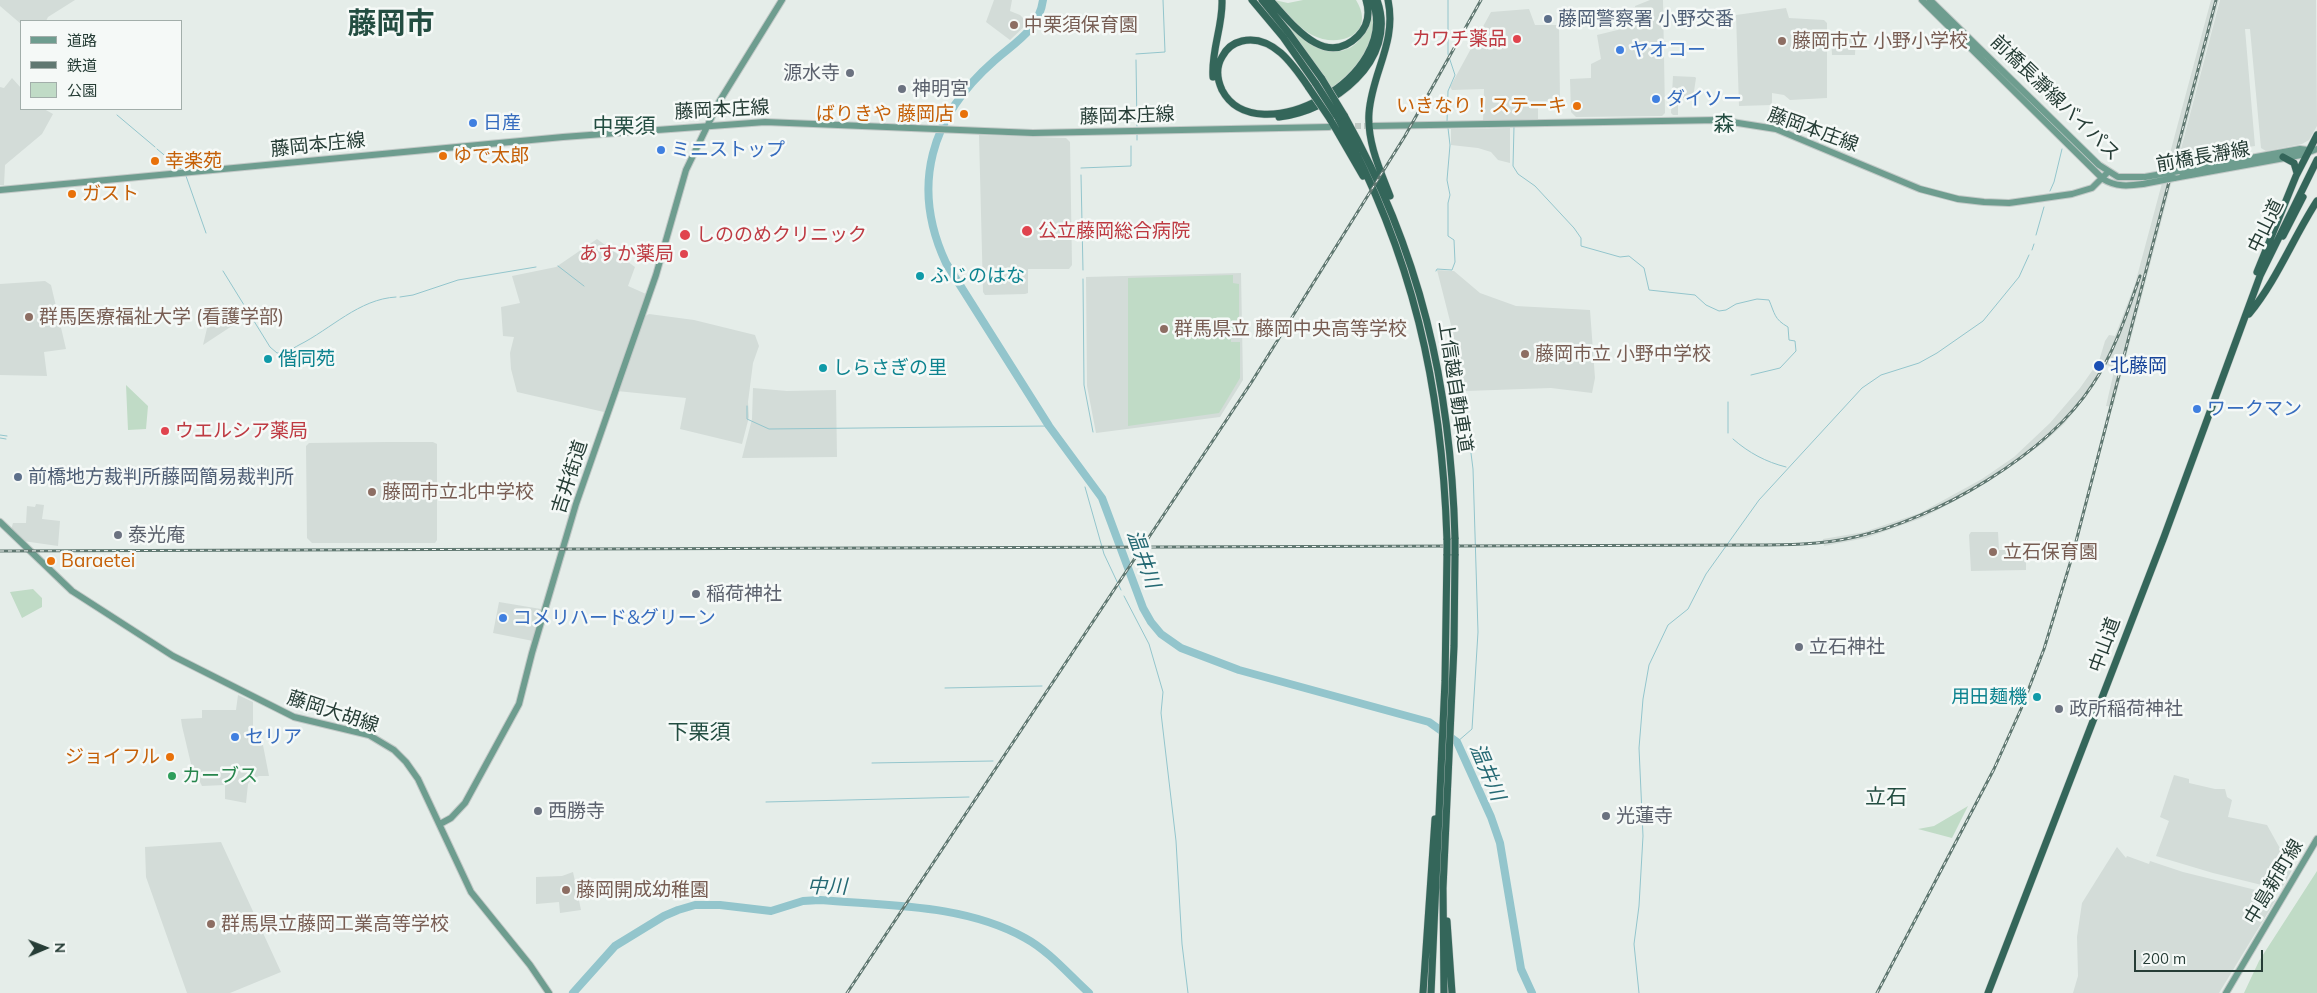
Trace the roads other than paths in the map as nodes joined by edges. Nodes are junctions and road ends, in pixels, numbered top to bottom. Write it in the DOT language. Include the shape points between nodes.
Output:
graph roads {
  1 [pos="782,0"];
  2 [pos="1222,0"];
  3 [pos="1252,0"];
  4 [pos="1262,0"];
  5 [pos="1270,0"];
  6 [pos="1361,0"];
  7 [pos="1366,0"];
  8 [pos="1372,0"];
  9 [pos="1377,0"];
  10 [pos="1387,0"];
  11 [pos="1922,0"];
  12 [pos="1930,0"];
  13 [pos="1359,34"];
  14 [pos="1316,84"];
  15 [pos="1335,120"];
  16 [pos="707,124"];
  17 [pos="1372,126"];
  18 [pos="2317,135"];
  19 [pos="2313,150"];
  20 [pos="2284,157"];
  21 [pos="2317,160"];
  22 [pos="2315,170"];
  23 [pos="2108,172"];
  24 [pos="2296,176"];
  25 [pos="2103,179"];
  26 [pos="2144,180"];
  27 [pos="0,190"];
  28 [pos="2317,201"];
  29 [pos="1419,289"];
  30 [pos="2244,320"];
  31 [pos="0,522"];
  32 [pos="1451,539"];
  33 [pos="1451,554"];
  34 [pos="440,824"];
  35 [pos="2317,839"];
  36 [pos="1442,842"];
  37 [pos="1441,853"];
  38 [pos="549,993"];
  39 [pos="1423,993"];
  40 [pos="1431,993"];
  41 [pos="1444,993"];
  42 [pos="1452,993"];
  43 [pos="1988,993"];
  44 [pos="2226,993"];
  1 -- 16 [label="main road, 吉井街道"];
  2 -- 9 [label="highway" via="1213,63 1217,88 1228,104 1238,111 1269,118 1317,107 1355,80 1374,55 1380,41 1382,21"];
  3 -- 14 [label="highway, 上信越自動車道"];
  4 -- 14 [label="highway, 上信越自動車道" via="1288,32"];
  5 -- 13 [label="highway" via="1302,34 1322,46 1342,46"];
  6 -- 13 [label="highway" via="1365,18"];
  7 -- 13 [label="highway" via="1368,16"];
  8 -- 14 [label="highway" via="1376,26 1369,52 1345,81 1314,103 1274,113 1242,108 1232,102 1221,87 1219,64 1231,46 1246,40 1258,41 1284,55"];
  10 -- 29 [label="highway" via="1390,16 1388,43 1371,100 1369,131 1413,258"];
  11 -- 25 [label="main road, 前橋長瀞線バイパス"];
  12 -- 23 [label="main road, 前橋長瀞線バイパス"];
  14 -- 15 [label="highway, 上信越自動車道, bridge"];
  14 -- 15 [label="highway, bridge"];
  15 -- 16 [label="main road, 藤岡本庄線" via="1033,133 787,121"];
  15 -- 29 [label="highway, 上信越自動車道" via="1384,193"];
  15 -- 32 [label="highway, 上信越自動車道" via="1402,260 1419,316 1433,386"];
  16 -- 27 [label="main road, 藤岡本庄線"];
  16 -- 34 [label="main road, 吉井街道" via="686,170 644,310 576,504 520,704 465,803"];
  17 -- 25 [label="main road, 藤岡本庄線" via="1718,120 1776,129 1920,189 1984,202 2009,203 2072,194 2090,190"];
  18 -- 19 [label="highway"];
  19 -- 20 [label="main road, 前橋長瀞線"];
  19 -- 24 [label="highway"];
  19 -- 26 [label="main road, 前橋長瀞線, bridge" via="2300,148"];
  20 -- 24 [label="highway" via="2294,163"];
  20 -- 26 [label="main road, 前橋長瀞線, bridge" via="2174,178"];
  21 -- 22 [label="highway, 中山道"];
  22 -- 30 [label="highway, 中山道" via="2270,252"];
  23 -- 25 [label="main road, 藤岡本庄線"];
  23 -- 26 [label="main road, 前橋長瀞線バイパス" via="2123,178"];
  24 -- 30 [label="highway" via="2263,256"];
  25 -- 26 [label="main road, 前橋長瀞線" via="2122,186"];
  28 -- 30 [label="highway" via="2294,237 2273,281"];
  29 -- 32 [label="highway, 上信越自動車道" via="1435,351 1446,417"];
  30 -- 43 [label="highway, 中山道"];
  31 -- 34 [label="main road, 藤岡大胡線" via="72,592 172,656 294,717 369,735 394,750 418,778"];
  32 -- 33 [label="highway, 上信越自動車道, bridge"];
  33 -- 36 [label="highway, 上信越自動車道"];
  33 -- 36 [label="highway, 上信越自動車道" via="1450,756"];
  34 -- 38 [label="main road, 藤岡大胡線" via="471,892"];
  35 -- 44 [label="main road, 中島新町線"];
  36 -- 37 [label="highway"];
  36 -- 37 [label="highway"];
  37 -- 39 [label="highway"];
  37 -- 40 [label="highway"];
  37 -- 41 [label="highway"];
  37 -- 42 [label="highway"];
}
